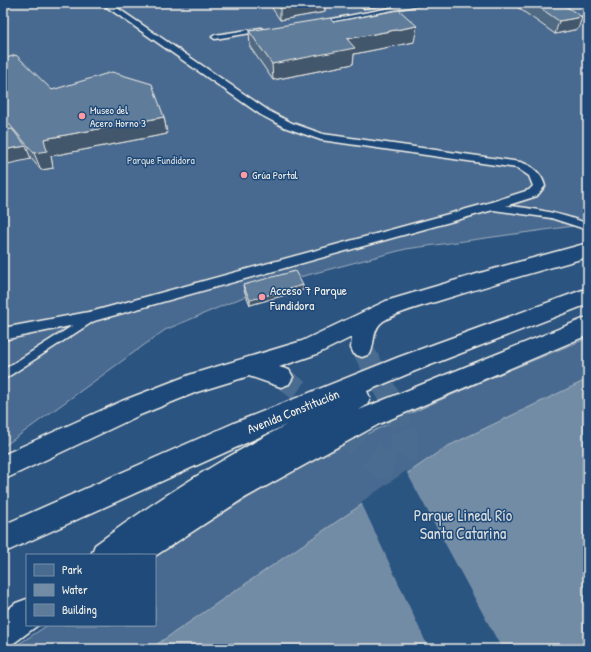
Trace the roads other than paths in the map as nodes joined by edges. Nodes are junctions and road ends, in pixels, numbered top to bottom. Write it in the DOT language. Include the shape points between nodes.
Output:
graph roads {
  1 [pos="105,3"];
  2 [pos="427,3"];
  3 [pos="312,23"];
  4 [pos="268,29"];
  5 [pos="216,37"];
  6 [pos="489,207"];
  7 [pos="588,226"];
  8 [pos="588,250"];
  9 [pos="588,296"];
  10 [pos="94,316"];
  11 [pos="373,317"];
  12 [pos="588,326"];
  13 [pos="3,334"];
  14 [pos="362,348"];
  15 [pos="438,353"];
  16 [pos="248,366"];
  17 [pos="3,376"];
  18 [pos="281,377"];
  19 [pos="3,468"];
  20 [pos="3,539"];
  21 [pos="106,554"];
  22 [pos="132,554"];
  23 [pos="26,615"];
  24 [pos="26,621"];
  25 [pos="3,632"];
  26 [pos="3,635"];
  1 -- 6 [label="street" via="265,113 288,125 321,136 507,162 520,165 532,172 537,179 539,186 534,193"];
  2 -- 3 [label="lane"];
  4 -- 5 [label="lane"];
  6 -- 7 [label="lane" via="543,212"];
  6 -- 10 [label="street"];
  8 -- 11 [label="highway" via="420,298"];
  9 -- 15 [label="highway, Avenida Constitución"];
  10 -- 13 [label="street"];
  10 -- 17 [label="lane"];
  11 -- 14 [label="highway" via="363,334"];
  11 -- 16 [label="highway" via="309,348"];
  12 -- 22 [label="highway" via="370,416 230,491"];
  15 -- 20 [label="highway, Avenida Constitución" via="243,432"];
  15 -- 21 [label="highway" via="276,442 206,484"];
  16 -- 18 [label="highway"];
  16 -- 19 [label="highway" via="131,408"];
  23 -- 25 [label="highway"];
  24 -- 26 [label="highway"];
}
